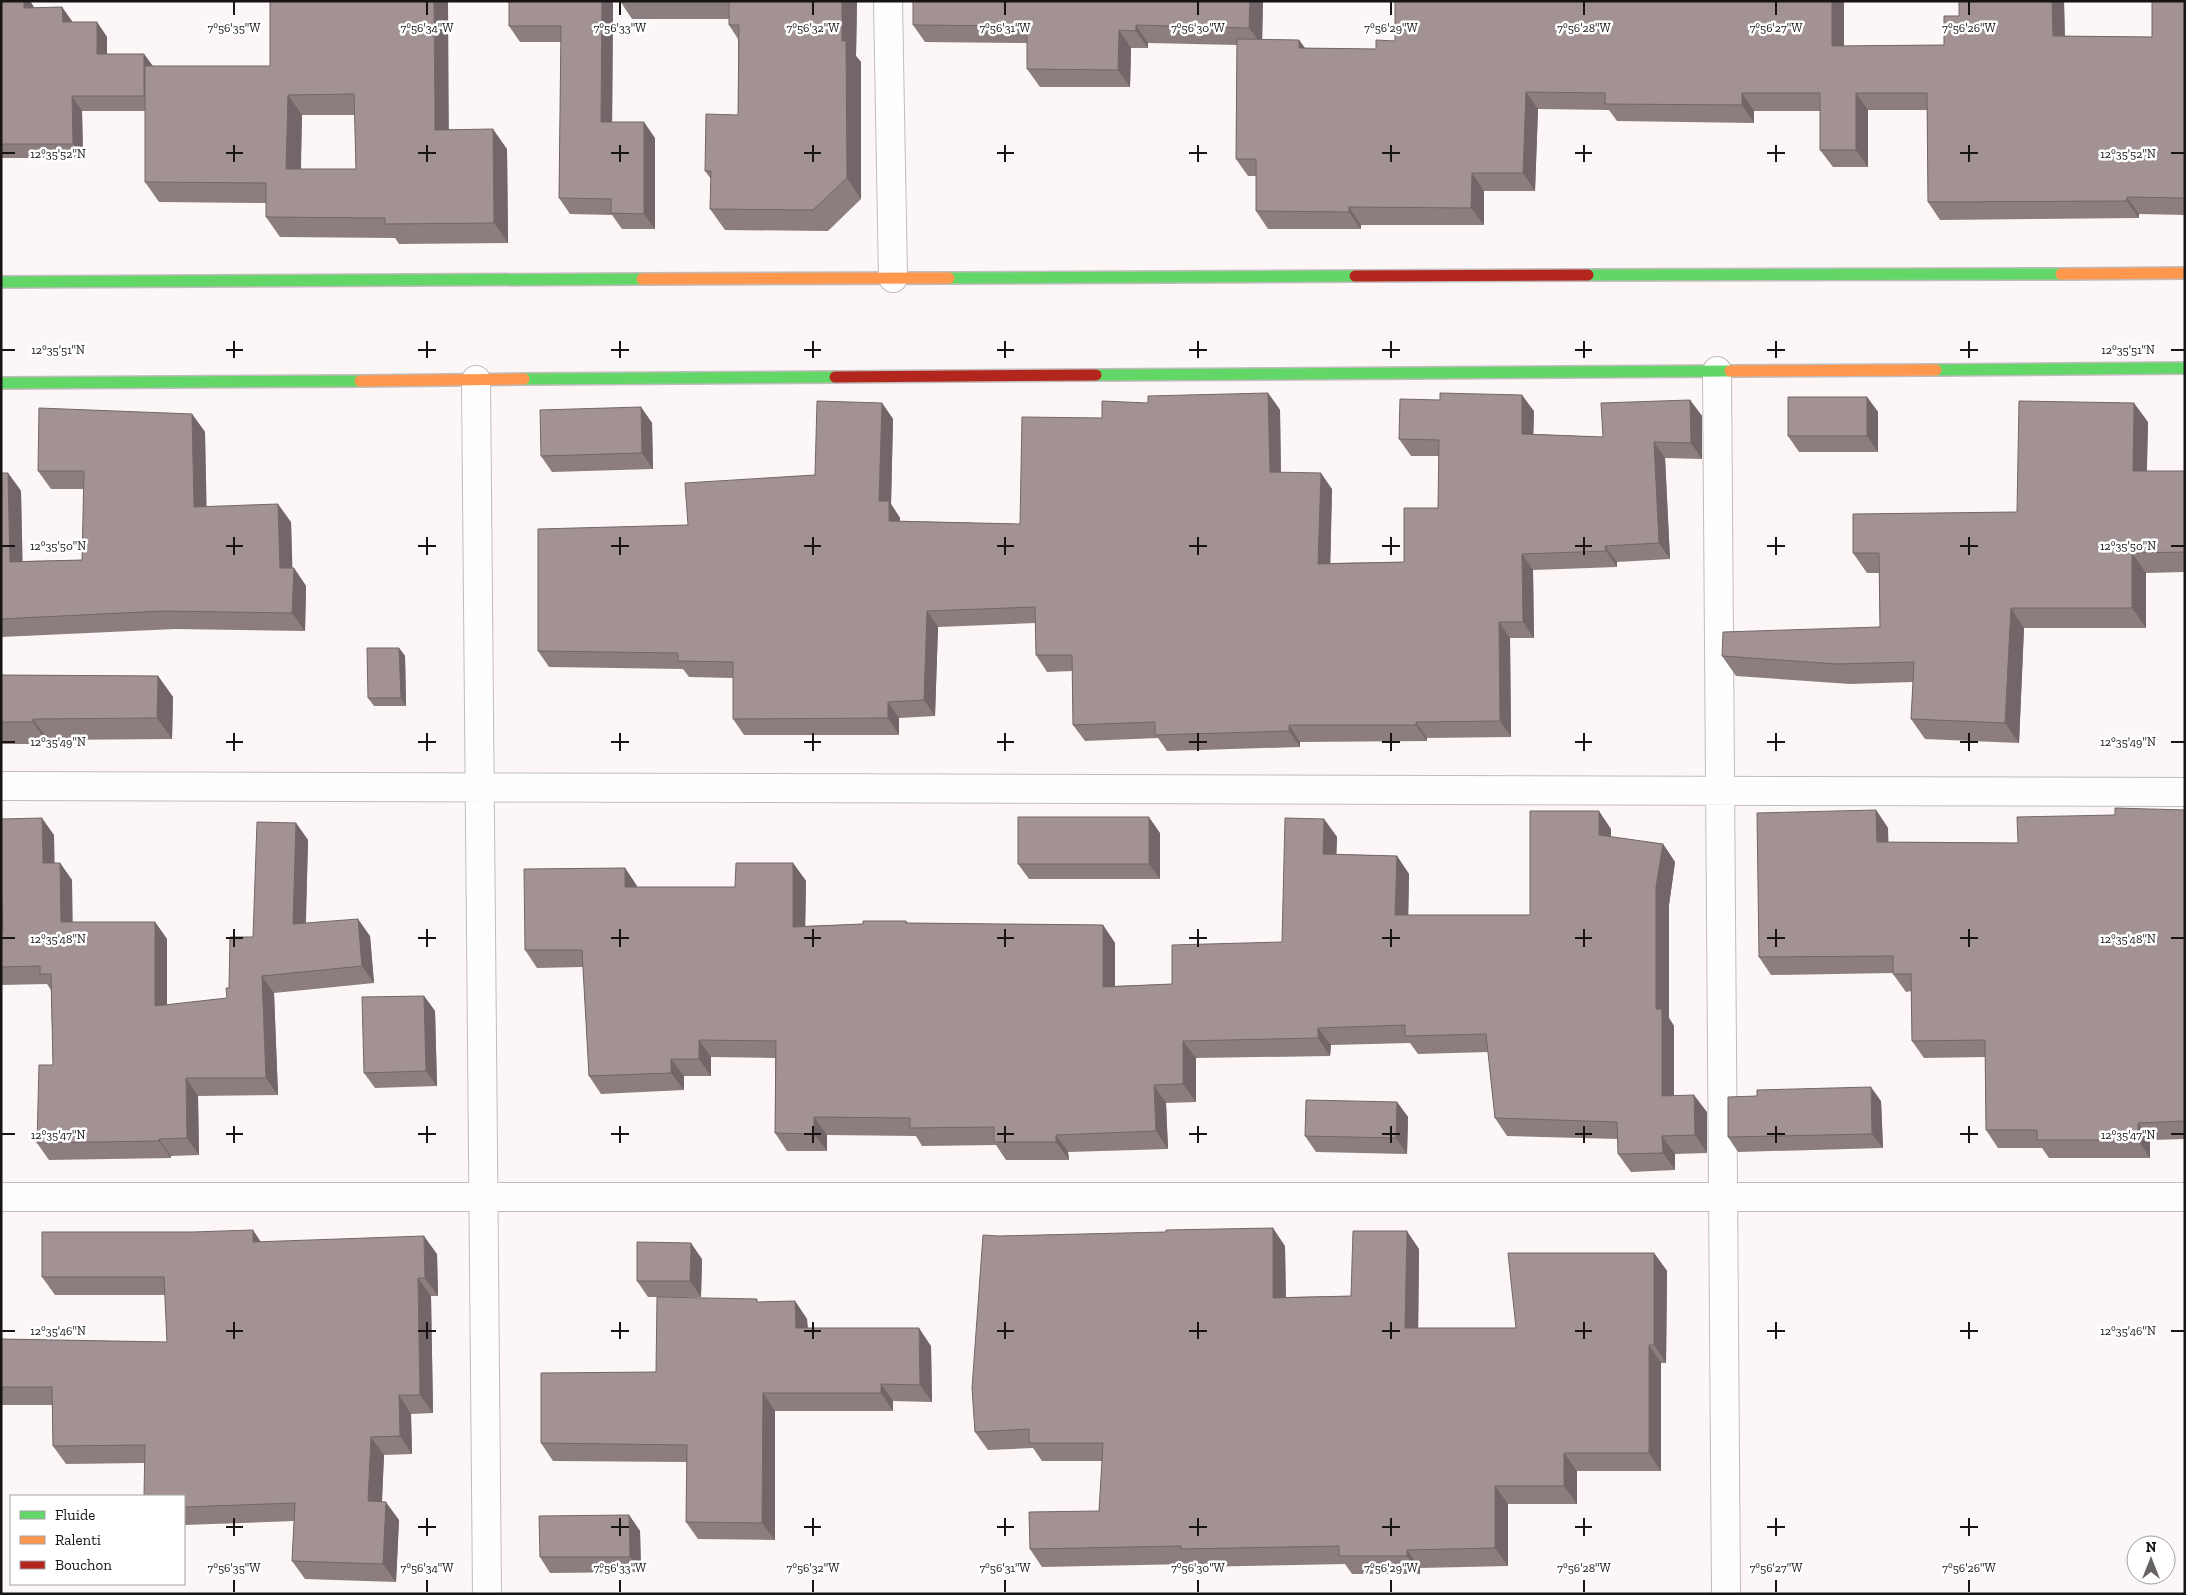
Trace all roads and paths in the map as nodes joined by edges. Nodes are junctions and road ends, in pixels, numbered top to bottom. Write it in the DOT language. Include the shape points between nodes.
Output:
graph roads {
  1 [pos="888,1"];
  2 [pos="2185,273"];
  3 [pos="892,278"];
  4 [pos="1,282"];
  5 [pos="2185,368"];
  6 [pos="1718,372"];
  7 [pos="476,380"];
  8 [pos="1,383"];
  9 [pos="1,786"];
  10 [pos="480,788"];
  11 [pos="1720,791"];
  12 [pos="2185,792"];
  13 [pos="1723,1196"];
  14 [pos="2185,1196"];
  15 [pos="1,1197"];
  16 [pos="483,1197"];
  17 [pos="487,1594"];
  18 [pos="1726,1594"];
  1 -- 3 [label="street"];
  2 -- 3 [label="main road"];
  3 -- 4 [label="main road"];
  5 -- 6 [label="main road"];
  6 -- 7 [label="main road"];
  6 -- 11 [label="street"];
  7 -- 8 [label="main road"];
  7 -- 10 [label="street"];
  9 -- 10 [label="street"];
  10 -- 11 [label="street"];
  10 -- 16 [label="street"];
  11 -- 12 [label="street"];
  11 -- 13 [label="street"];
  13 -- 14 [label="street"];
  13 -- 16 [label="street"];
  13 -- 18 [label="street"];
  15 -- 16 [label="street"];
  16 -- 17 [label="street"];
}
